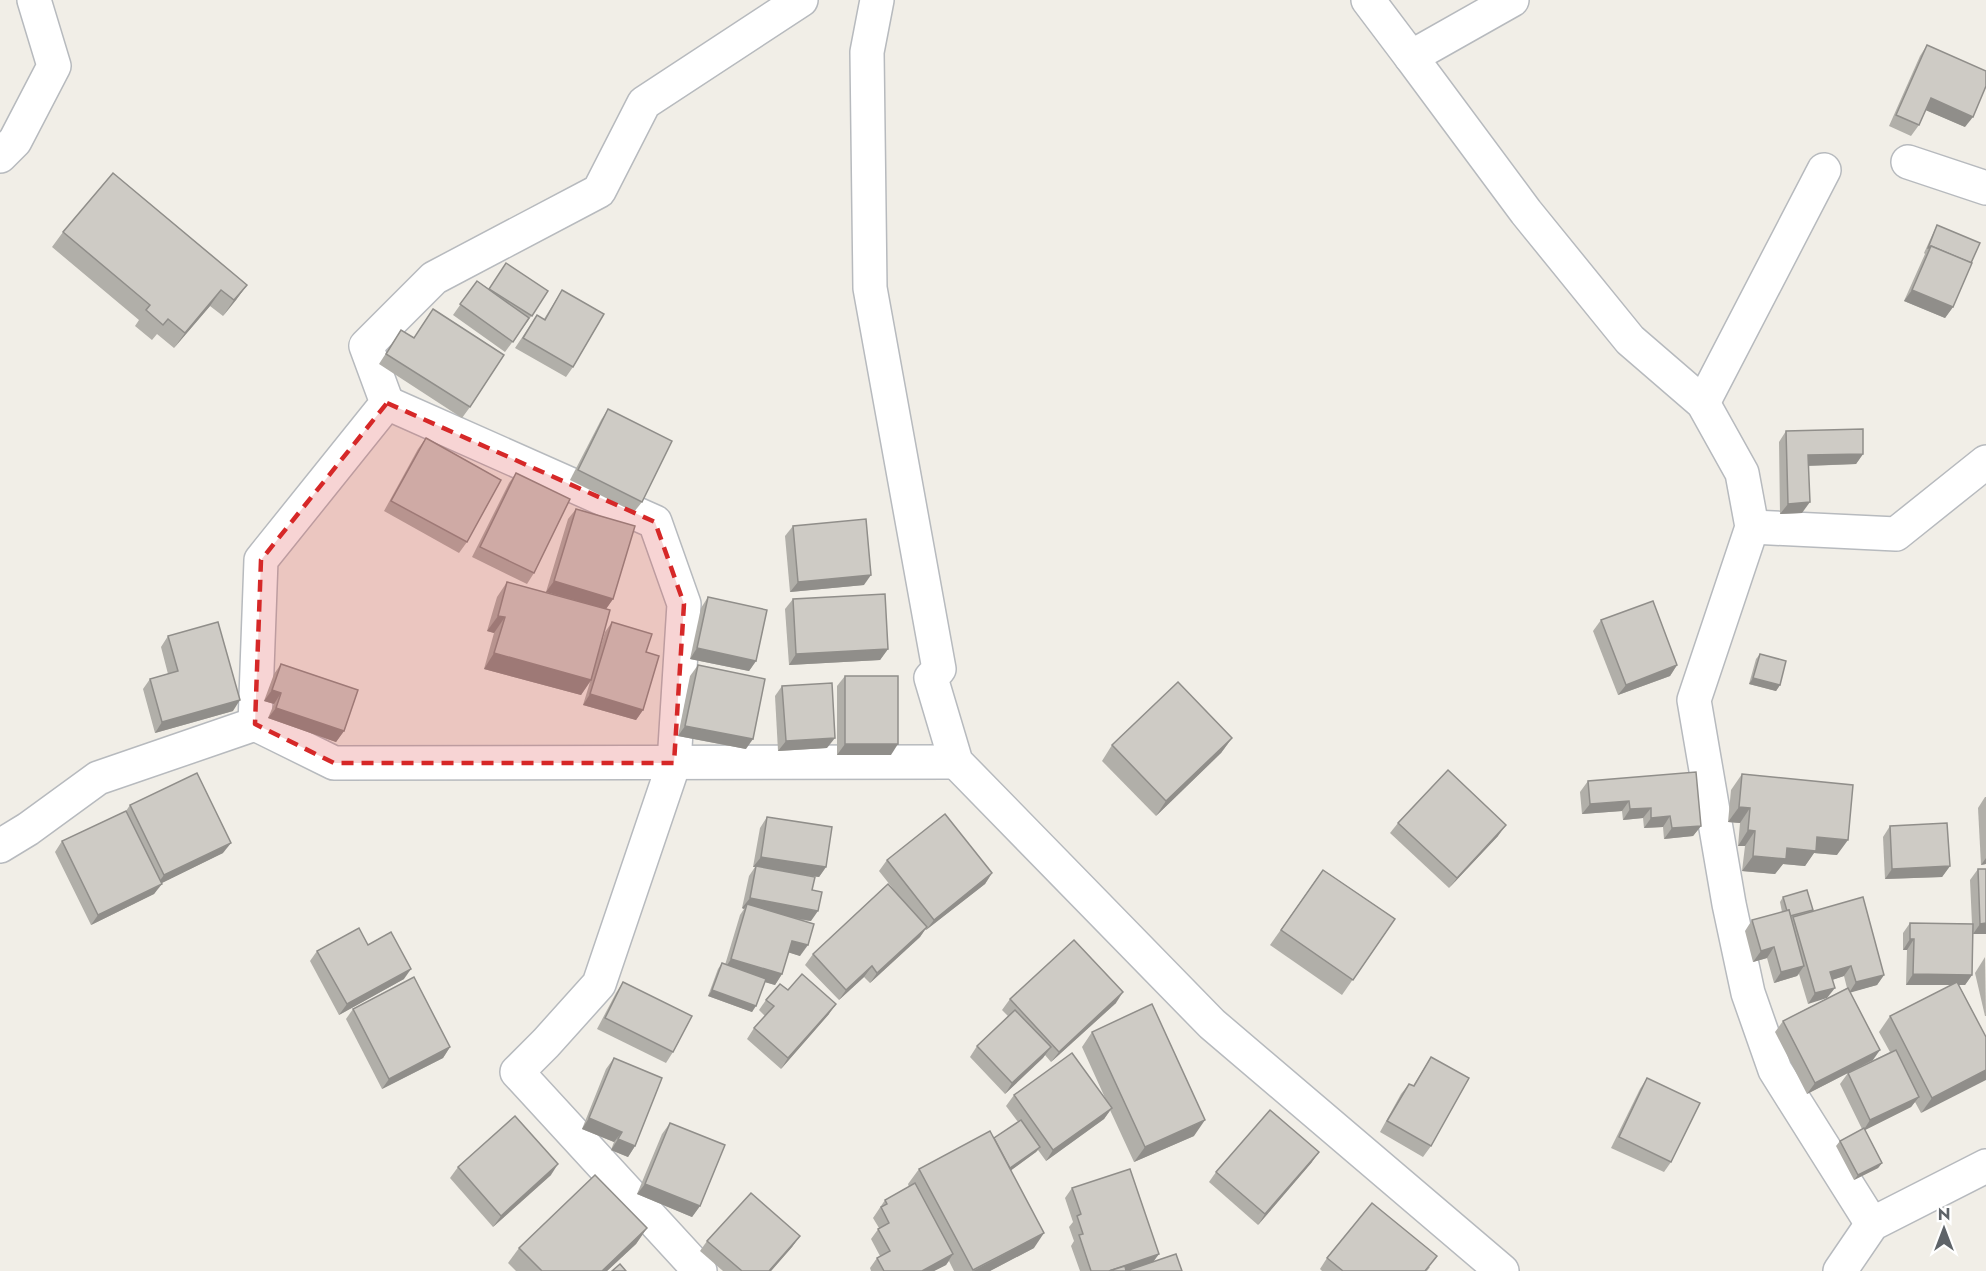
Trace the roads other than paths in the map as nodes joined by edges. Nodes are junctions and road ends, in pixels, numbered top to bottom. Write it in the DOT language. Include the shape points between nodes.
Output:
graph roads {
  1 [pos="34,0"];
  2 [pos="801,0"];
  3 [pos="876,0"];
  4 [pos="1368,0"];
  5 [pos="1512,0"];
  6 [pos="1411,57"];
  7 [pos="0,156"];
  8 [pos="1908,162"];
  9 [pos="1824,170"];
  10 [pos="1986,188"];
  11 [pos="387,403"];
  12 [pos="1703,403"];
  13 [pos="1986,462"];
  14 [pos="1752,527"];
  15 [pos="255,724"];
  16 [pos="956,762"];
  17 [pos="674,763"];
  18 [pos="0,846"];
  19 [pos="1986,1166"];
  20 [pos="1872,1224"];
  21 [pos="700,1271"];
  22 [pos="1502,1271"];
  23 [pos="1840,1271"];
  1 -- 7 [label="street" via="54,66 15,141"];
  2 -- 11 [label="street" via="644,103 598,191 434,278 366,346"];
  3 -- 16 [label="street" via="867,51 870,288 939,669 931,678"];
  4 -- 6 [label="street"];
  5 -- 6 [label="street"];
  6 -- 12 [label="street" via="1526,212 1630,340"];
  8 -- 10 [label="street"];
  9 -- 12 [label="street"];
  11 -- 15 [label="street" via="261,560"];
  11 -- 17 [label="street" via="655,522 684,604"];
  12 -- 14 [label="street" via="1742,473"];
  13 -- 14 [label="street" via="1896,534"];
  14 -- 20 [label="street" via="1694,700 1729,904 1748,993 1775,1070"];
  15 -- 17 [label="street" via="334,763"];
  15 -- 18 [label="street" via="98,778"];
  16 -- 17 [label="street"];
  16 -- 22 [label="street" via="1212,1024"];
  17 -- 21 [label="street" via="598,984 517,1072"];
  19 -- 20 [label="street"];
  20 -- 23 [label="street"];
}
